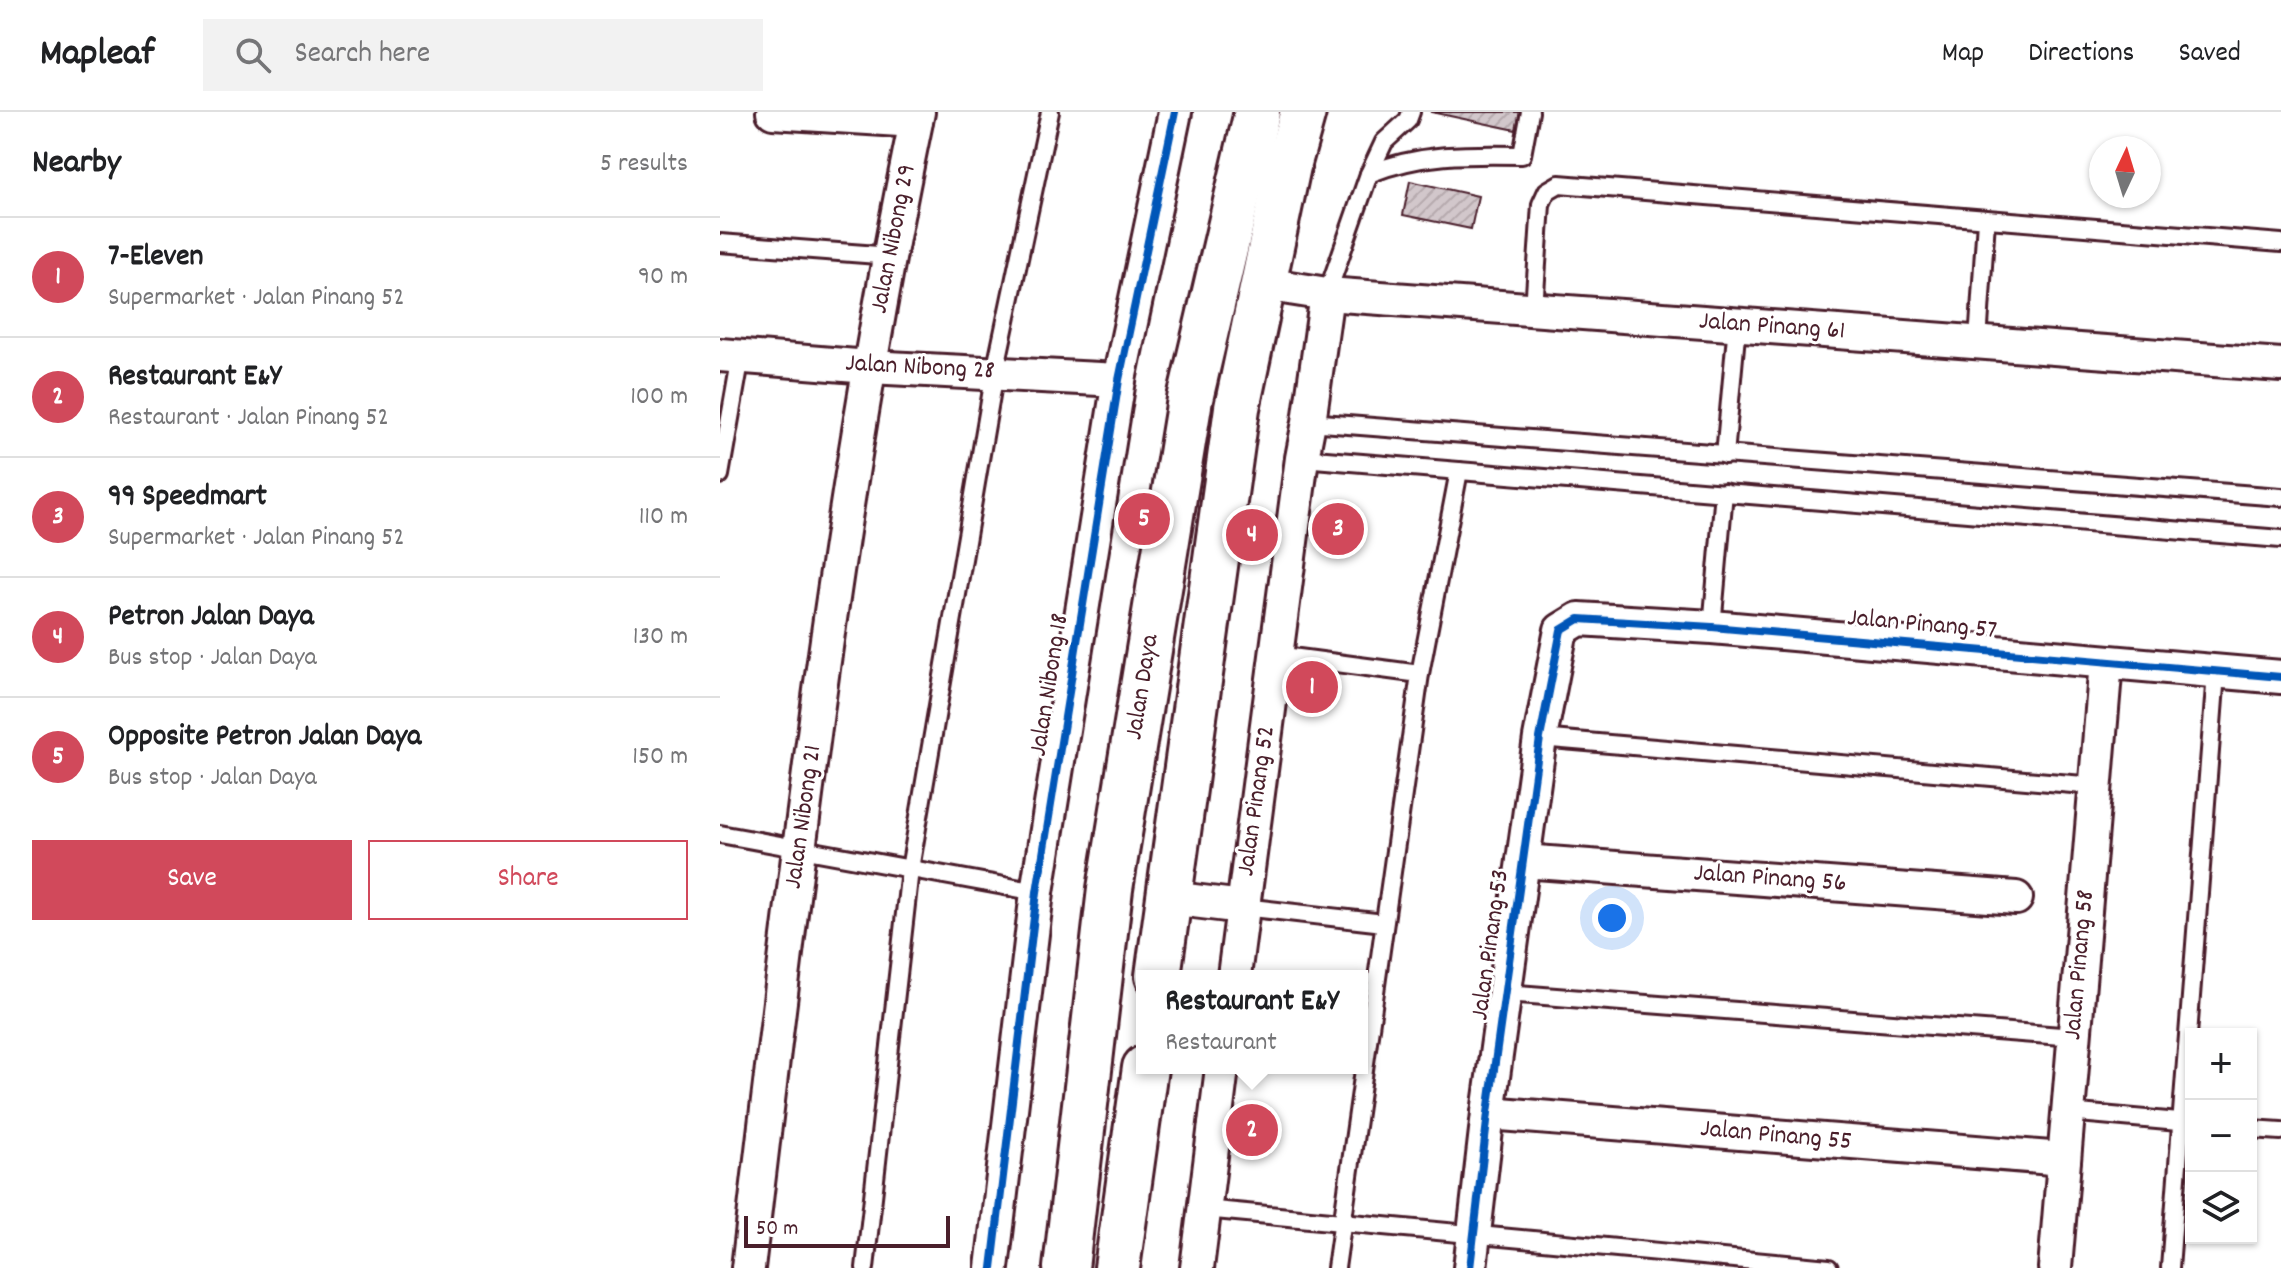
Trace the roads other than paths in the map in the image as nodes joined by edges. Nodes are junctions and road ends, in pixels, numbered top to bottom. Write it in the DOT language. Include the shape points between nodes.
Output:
graph roads {
  1 [pos="786,112"];
  2 [pos="1050,112"];
  3 [pos="1175,112"];
  4 [pos="1257,112"];
  5 [pos="1303,112"];
  6 [pos="1411,112"];
  7 [pos="1530,112"];
  8 [pos="917,116"];
  9 [pos="1369,174"];
  10 [pos="1986,220"];
  11 [pos="720,243"];
  12 [pos="2281,243"];
  13 [pos="891,256"];
  14 [pos="1264,284"];
  15 [pos="1327,294"];
  16 [pos="1534,309"];
  17 [pos="1737,324"];
  18 [pos="1978,342"];
  19 [pos="731,356"];
  20 [pos="2281,365"];
  21 [pos="869,367"];
  22 [pos="995,372"];
  23 [pos="1119,380"];
  24 [pos="1309,422"];
  25 [pos="1725,455"];
  26 [pos="1302,458"];
  27 [pos="1459,471"];
  28 [pos="720,475"];
  29 [pos="1724,492"];
  30 [pos="2281,497"];
  31 [pos="2281,539"];
  32 [pos="1712,627"];
  33 [pos="1561,630"];
  34 [pos="1276,655"];
  35 [pos="2106,662"];
  36 [pos="2216,673"];
  37 [pos="1420,674"];
  38 [pos="2281,677"];
  39 [pos="1540,738"];
  40 [pos="2095,786"];
  41 [pos="720,834"];
  42 [pos="798,849"];
  43 [pos="1523,861"];
  44 [pos="910,869"];
  45 [pos="1037,892"];
  46 [pos="1169,898"];
  47 [pos="2016,898"];
  48 [pos="1243,907"];
  49 [pos="1384,923"];
  50 [pos="1159,970"];
  51 [pos="1235,970"];
  52 [pos="1505,993"];
  53 [pos="1368,1037"];
  54 [pos="2074,1037"];
  55 [pos="1144,1074"];
  56 [pos="1221,1074"];
  57 [pos="1363,1074"];
  58 [pos="2188,1100"];
  59 [pos="2068,1112"];
  60 [pos="1488,1113"];
  61 [pos="2185,1123"];
  62 [pos="2257,1129"];
  63 [pos="2281,1131"];
  64 [pos="2185,1140"];
  65 [pos="2064,1159"];
  66 [pos="1204,1209"];
  67 [pos="1342,1222"];
  68 [pos="1473,1236"];
  69 [pos="748,1268"];
  70 [pos="865,1268"];
  71 [pos="992,1268"];
  72 [pos="1066,1268"];
  73 [pos="1117,1268"];
  74 [pos="1197,1268"];
  75 [pos="1336,1268"];
  76 [pos="1470,1268"];
  77 [pos="1829,1268"];
  78 [pos="2055,1268"];
  79 [pos="2170,1268"];
  1 -- 8 [label="street"];
  2 -- 22 [label="lane"];
  3 -- 23 [label="street, Jalan Nibong 18"];
  4 -- 72 [label="main road, Jalan Daya" via="1190,399 1110,889"];
  5 -- 14 [label="main road, Jalan Daya"];
  6 -- 9 [label="lane" via="1384,142"];
  7 -- 9 [label="lane" via="1522,155 1426,158"];
  8 -- 13 [label="street, Jalan Nibong 29"];
  9 -- 15 [label="lane"];
  10 -- 12 [label="lane"];
  10 -- 16 [label="lane" via="1559,184 1547,191 1541,204"];
  10 -- 18 [label="lane"];
  11 -- 13 [label="lane"];
  13 -- 21 [label="street, Jalan Nibong 29"];
  14 -- 15 [label="street, Jalan Pinang 61"];
  14 -- 46 [label="main road, Jalan Daya" via="1237,408"];
  15 -- 16 [label="street, Jalan Pinang 61"];
  15 -- 24 [label="street, Jalan Pinang 52"];
  16 -- 17 [label="street, Jalan Pinang 61"];
  17 -- 18 [label="street, Jalan Pinang 61"];
  17 -- 25 [label="lane"];
  18 -- 20 [label="street, Jalan Pinang 61"];
  19 -- 21 [label="street, Jalan Nibong 28"];
  19 -- 28 [label="lane"];
  21 -- 22 [label="street, Jalan Nibong 28"];
  21 -- 42 [label="street, Jalan Nibong 21"];
  22 -- 23 [label="street, Jalan Nibong 28"];
  22 -- 44 [label="lane"];
  23 -- 45 [label="street, Jalan Nibong 18"];
  24 -- 25 [label="lane"];
  24 -- 26 [label="street, Jalan Pinang 52"];
  25 -- 30 [label="lane"];
  26 -- 27 [label="lane"];
  26 -- 34 [label="street, Jalan Pinang 52"];
  27 -- 29 [label="lane"];
  27 -- 37 [label="lane"];
  29 -- 31 [label="lane"];
  29 -- 32 [label="lane"];
  32 -- 33 [label="street, Jalan Pinang 57" via="1579,619"];
  32 -- 35 [label="street, Jalan Pinang 57"];
  33 -- 39 [label="street, Jalan Pinang 53"];
  34 -- 37 [label="lane"];
  34 -- 48 [label="street, Jalan Pinang 52"];
  35 -- 36 [label="street, Jalan Pinang 57"];
  35 -- 40 [label="street, Jalan Pinang 58"];
  36 -- 38 [label="street, Jalan Pinang 57"];
  36 -- 58 [label="lane"];
  37 -- 49 [label="lane"];
  39 -- 40 [label="lane"];
  39 -- 43 [label="street, Jalan Pinang 53"];
  40 -- 54 [label="street, Jalan Pinang 58"];
  41 -- 42 [label="lane"];
  42 -- 44 [label="lane"];
  42 -- 69 [label="street, Jalan Nibong 21"];
  43 -- 47 [label="street, Jalan Pinang 56"];
  43 -- 52 [label="street, Jalan Pinang 53"];
  44 -- 45 [label="lane"];
  44 -- 70 [label="lane"];
  45 -- 71 [label="street, Jalan Nibong 18"];
  46 -- 48 [label="street"];
  46 -- 50 [label="main road, Jalan Daya"];
  48 -- 49 [label="lane"];
  48 -- 51 [label="street, Jalan Pinang 52"];
  49 -- 53 [label="lane"];
  52 -- 54 [label="lane"];
  52 -- 60 [label="street, Jalan Pinang 53"];
  54 -- 59 [label="street, Jalan Pinang 58"];
  55 -- 73 [label="main road"];
  56 -- 66 [label="street"];
  57 -- 67 [label="lane"];
  59 -- 61 [label="lane"];
  59 -- 65 [label="street, Jalan Pinang 58"];
  60 -- 65 [label="street, Jalan Pinang 55"];
  60 -- 68 [label="street, Jalan Pinang 53"];
  62 -- 63 [label="lane"];
  64 -- 79 [label="lane"];
  65 -- 78 [label="street, Jalan Pinang 58"];
  66 -- 67 [label="lane"];
  66 -- 74 [label="street"];
  67 -- 68 [label="lane"];
  67 -- 75 [label="lane"];
  68 -- 76 [label="street, Jalan Pinang 53"];
  68 -- 77 [label="lane"];
}
